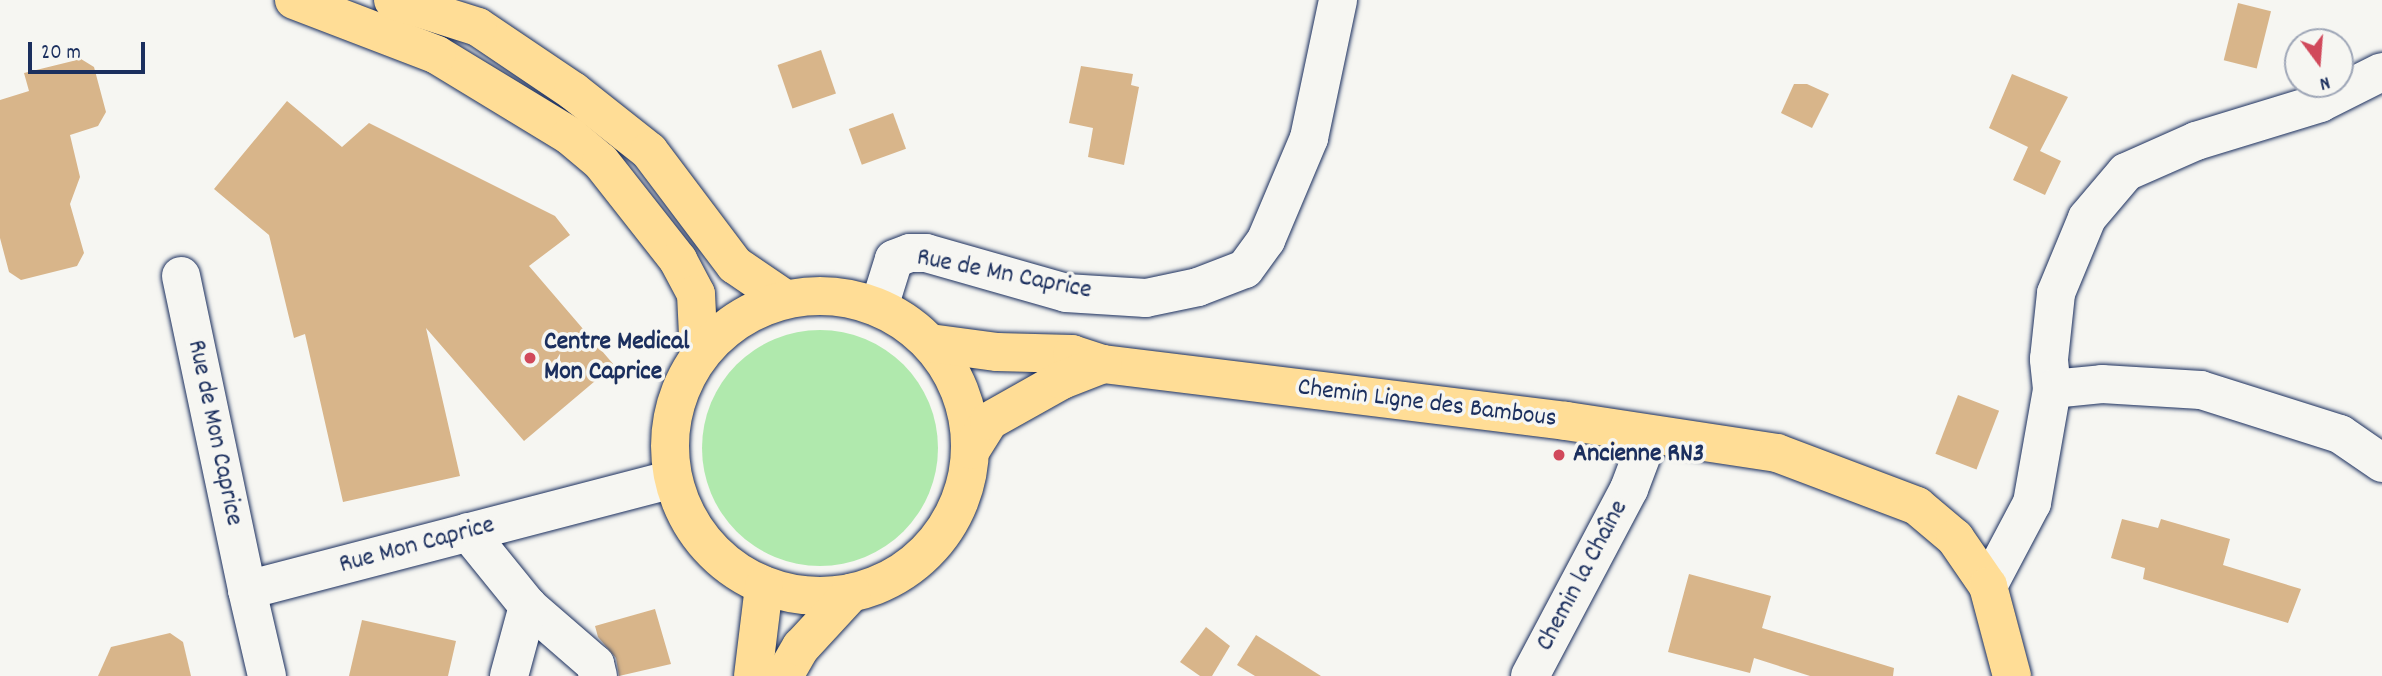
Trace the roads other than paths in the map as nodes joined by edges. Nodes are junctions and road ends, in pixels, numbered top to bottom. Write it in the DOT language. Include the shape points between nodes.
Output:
graph roads {
  1 [pos="294,0"];
  2 [pos="381,0"];
  3 [pos="393,0"];
  4 [pos="440,0"];
  5 [pos="1338,0"];
  6 [pos="478,27"];
  7 [pos="437,55"];
  8 [pos="2382,72"];
  9 [pos="181,276"];
  10 [pos="785,299"];
  11 [pos="880,307"];
  12 [pos="930,343"];
  13 [pos="699,356"];
  14 [pos="1103,364"];
  15 [pos="2052,389"];
  16 [pos="1649,436"];
  17 [pos="971,450"];
  18 [pos="2382,463"];
  19 [pos="672,479"];
  20 [pos="468,532"];
  21 [pos="764,586"];
  22 [pos="1988,586"];
  23 [pos="247,590"];
  24 [pos="851,593"];
  25 [pos="528,606"];
  26 [pos="267,676"];
  27 [pos="509,676"];
  28 [pos="598,676"];
  29 [pos="753,676"];
  30 [pos="783,676"];
  31 [pos="1530,676"];
  32 [pos="2012,676"];
  1 -- 7 [label="main road"];
  2 -- 7 [label="main road"];
  3 -- 6 [label="main road"];
  4 -- 6 [label="main road"];
  5 -- 11 [label="street, Rue de Mn Caprice" via="1309,138 1266,240 1245,269 1198,287 1146,298 1066,293 910,253 894,259"];
  6 -- 10 [label="main road" via="573,91 649,151 735,265"];
  7 -- 13 [label="main road" via="570,136 601,162 678,260 696,294"];
  8 -- 15 [label="street" via="2320,103 2196,141 2126,172 2087,218 2056,293 2049,359"];
  9 -- 23 [label="street, Rue de Mon Caprice"];
  10 -- 11 [label="main road" via="833,296"];
  10 -- 13 [label="main road" via="722,330"];
  11 -- 12 [label="main road"];
  12 -- 14 [label="main road, Chemin Ligne des Bambous" via="997,352 1072,354"];
  12 -- 17 [label="main road" via="954,374 967,411"];
  13 -- 19 [label="main road" via="678,394 669,436"];
  14 -- 16 [label="main road, Chemin Ligne des Bambous" via="1566,421"];
  14 -- 17 [label="main road, Chemin Ligne des Bambous" via="1062,380 989,421"];
  15 -- 18 [label="street" via="2102,384 2201,390 2340,434"];
  15 -- 22 [label="street" via="2032,503"];
  16 -- 22 [label="main road, Chemin Ligne des Bambous" via="1777,453 1917,506 1955,538"];
  16 -- 31 [label="street, Chemin la Chaîne" via="1629,489"];
  17 -- 24 [label="main road" via="965,490 948,526 889,580"];
  19 -- 20 [label="street, Rue Mon Caprice"];
  19 -- 21 [label="main road" via="690,524 722,561"];
  20 -- 23 [label="street, Rue Mon Caprice"];
  20 -- 25 [label="street"];
  21 -- 24 [label="main road" via="807,596"];
  21 -- 29 [label="main road"];
  22 -- 32 [label="main road, Chemin Ligne des Bambous"];
  23 -- 26 [label="street"];
  24 -- 30 [label="main road" via="801,647"];
  25 -- 27 [label="street"];
  25 -- 28 [label="street" via="595,664"];
}
